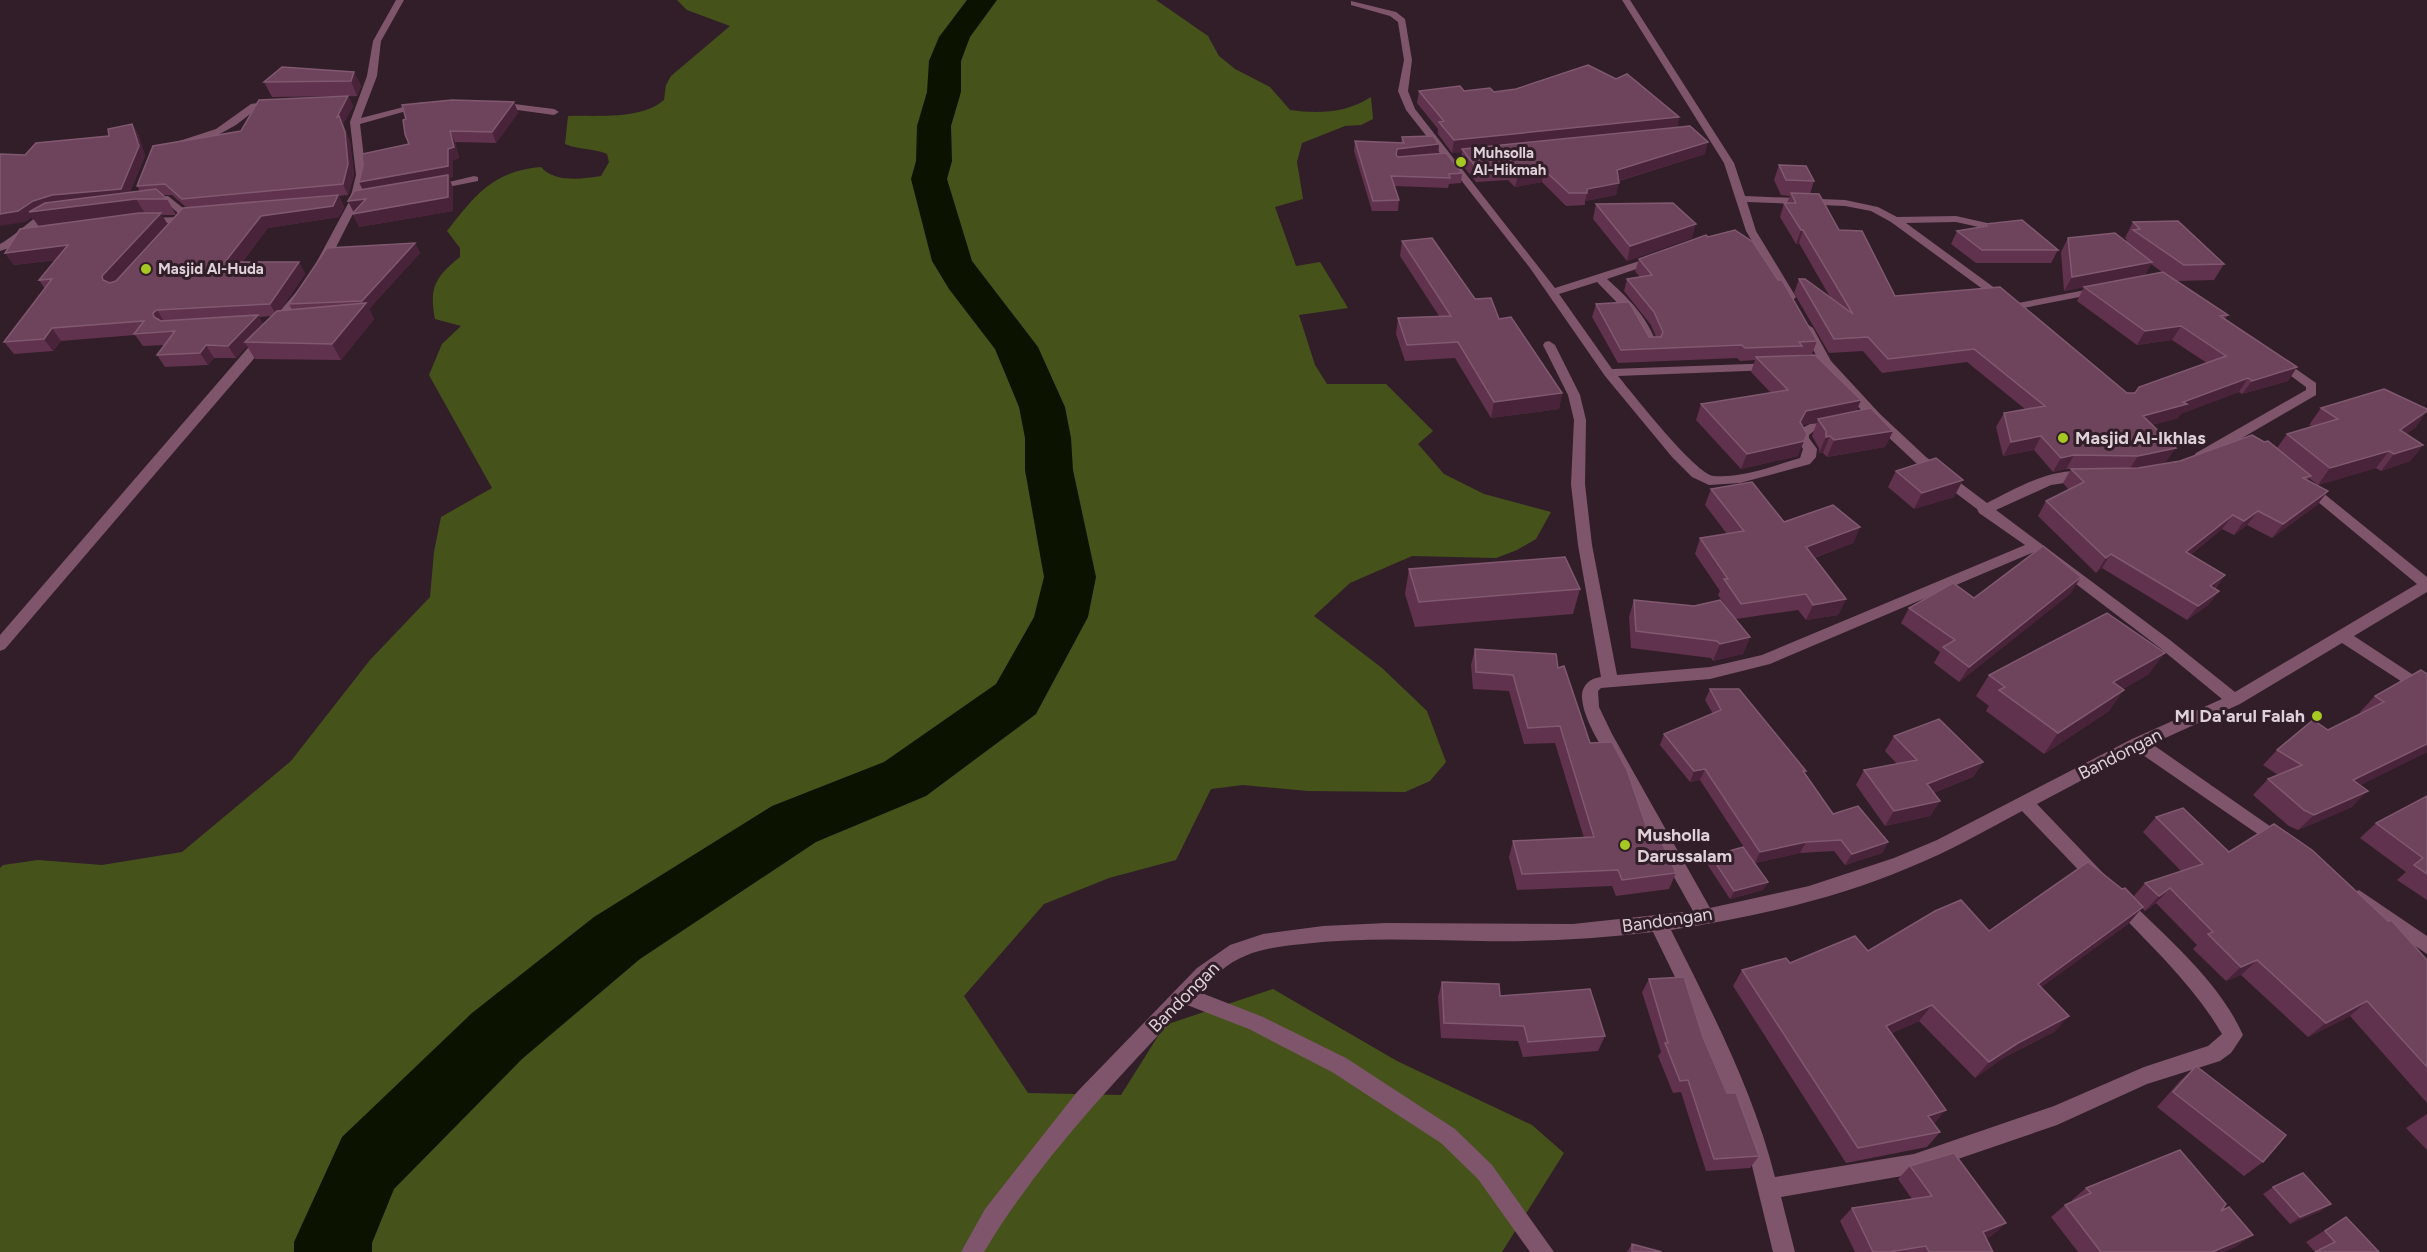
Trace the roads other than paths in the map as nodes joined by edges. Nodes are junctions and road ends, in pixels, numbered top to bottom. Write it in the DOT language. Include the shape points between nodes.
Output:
graph roads {
  1 [pos="400,0"];
  2 [pos="1626,0"];
  3 [pos="1354,3"];
  4 [pos="285,102"];
  5 [pos="429,104"];
  6 [pos="492,105"];
  7 [pos="554,112"];
  8 [pos="356,122"];
  9 [pos="167,147"];
  10 [pos="474,179"];
  11 [pos="420,189"];
  12 [pos="1741,199"];
  13 [pos="133,204"];
  14 [pos="68,209"];
  15 [pos="209,213"];
  16 [pos="1894,220"];
  17 [pos="181,221"];
  18 [pos="128,223"];
  19 [pos="2001,229"];
  20 [pos="39,234"];
  21 [pos="23,236"];
  22 [pos="0,248"];
  23 [pos="1666,255"];
  24 [pos="1599,278"];
  25 [pos="2114,288"];
  26 [pos="1552,292"];
  27 [pos="286,322"];
  28 [pos="258,323"];
  29 [pos="1549,345"];
  30 [pos="1651,346"];
  31 [pos="2270,355"];
  32 [pos="1780,365"];
  33 [pos="1609,373"];
  34 [pos="1863,419"];
  35 [pos="2240,432"];
  36 [pos="2258,446"];
  37 [pos="2192,460"];
  38 [pos="2294,475"];
  39 [pos="2101,476"];
  40 [pos="1984,510"];
  41 [pos="2034,547"];
  42 [pos="2427,585"];
  43 [pos="2344,637"];
  44 [pos="0,645"];
  45 [pos="1610,682"];
  46 [pos="2427,692"];
  47 [pos="2234,700"];
  48 [pos="2138,743"];
  49 [pos="2025,803"];
  50 [pos="2300,856"];
  51 [pos="2347,890"];
  52 [pos="1705,916"];
  53 [pos="1658,923"];
  54 [pos="2427,946"];
  55 [pos="1184,995"];
  56 [pos="1770,1188"];
  57 [pos="972,1252"];
  58 [pos="1543,1252"];
  59 [pos="1785,1252"];
  1 -- 8 [label="street" via="377,41 372,76 359,101"];
  2 -- 12 [label="street" via="1703,132 1729,163"];
  3 -- 26 [label="street" via="1393,14 1402,21 1408,60 1404,97"];
  4 -- 9 [label="street" via="253,106 218,130"];
  5 -- 8 [label="street"];
  6 -- 7 [label="street"];
  8 -- 27 [label="street" via="361,175 355,200 334,253 312,278"];
  10 -- 11 [label="street"];
  12 -- 16 [label="street" via="1845,203 1874,209"];
  12 -- 34 [label="street" via="1744,227 1820,364"];
  13 -- 17 [label="street" via="168,199"];
  14 -- 21 [label="street" via="44,216"];
  15 -- 17 [label="street"];
  16 -- 19 [label="street" via="1956,219"];
  16 -- 25 [label="street" via="2017,310"];
  17 -- 18 [label="street"];
  20 -- 21 [label="street"];
  21 -- 22 [label="street"];
  23 -- 24 [label="street"];
  24 -- 26 [label="street"];
  24 -- 30 [label="street" via="1633,314"];
  26 -- 33 [label="street"];
  27 -- 28 [label="street"];
  27 -- 44 [label="street" via="240,364 97,537"];
  29 -- 45 [label="street" via="1574,395 1580,420 1578,484"];
  31 -- 35 [label="street" via="2314,390"];
  32 -- 33 [label="street"];
  33 -- 34 [label="street" via="1677,454 1709,481 1740,479 1805,461 1810,449 1802,438 1805,431"];
  34 -- 40 [label="street"];
  35 -- 36 [label="street"];
  35 -- 37 [label="street"];
  38 -- 42 [label="street"];
  39 -- 40 [label="street" via="2066,475"];
  40 -- 41 [label="street"];
  41 -- 45 [label="street" via="1765,660 1710,673"];
  41 -- 47 [label="street"];
  42 -- 43 [label="street, Bandongan"];
  43 -- 46 [label="street"];
  43 -- 47 [label="street, Bandongan"];
  45 -- 52 [label="street" via="1597,682 1590,687 1591,704 1604,735"];
  47 -- 48 [label="street, Bandongan"];
  48 -- 49 [label="street, Bandongan"];
  48 -- 50 [label="street"];
  49 -- 52 [label="street, Bandongan" via="1915,859 1802,896"];
  49 -- 56 [label="street" via="2162,944 2233,1035 2213,1054 2144,1076 2056,1115 1914,1164"];
  51 -- 54 [label="street"];
  52 -- 53 [label="street, Bandongan"];
  53 -- 55 [label="street, Bandongan" via="1572,932 1361,931 1278,938 1242,948 1219,960"];
  53 -- 56 [label="street" via="1753,1129"];
  55 -- 57 [label="street, Bandongan" via="1084,1099 993,1217"];
  55 -- 58 [label="street" via="1256,1023 1339,1065 1449,1136 1485,1172"];
  56 -- 59 [label="street"];
}
